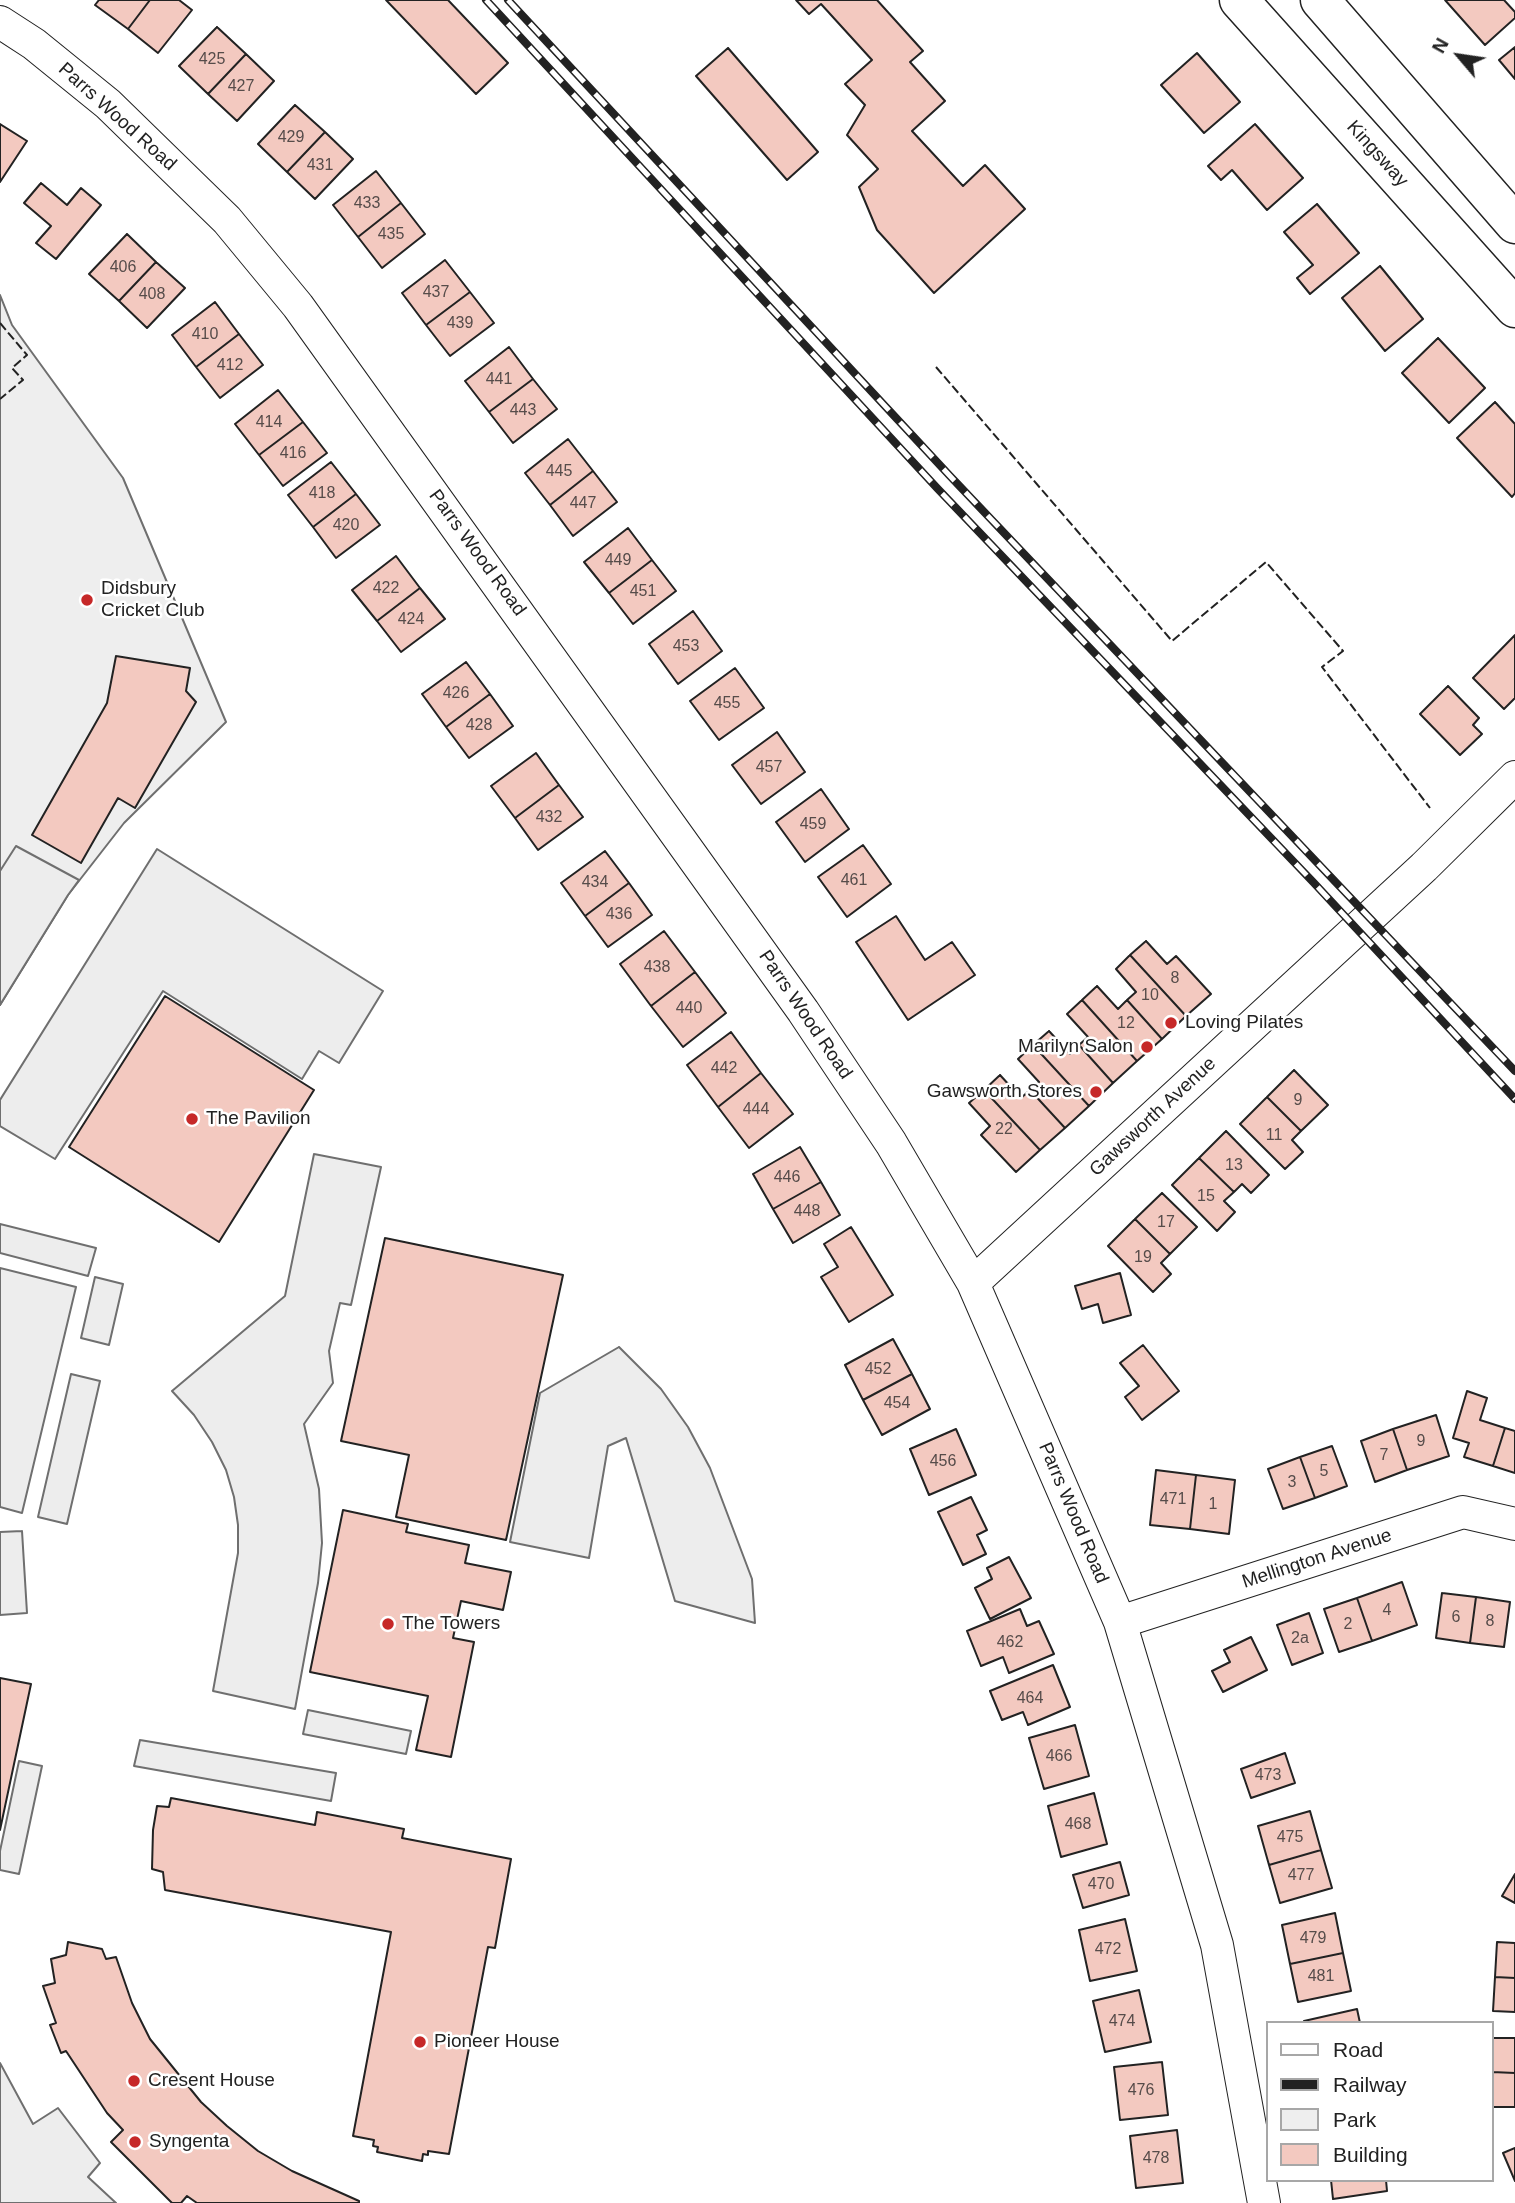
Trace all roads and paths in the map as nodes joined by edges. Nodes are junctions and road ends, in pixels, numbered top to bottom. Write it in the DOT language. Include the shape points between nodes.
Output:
graph roads {
  1 [pos="1239,0"];
  2 [pos="1320,0"];
  3 [pos="0,23"];
  4 [pos="1515,223"];
  5 [pos="1515,308"];
  6 [pos="1515,777"];
  7 [pos="973,1283"];
  8 [pos="1515,1524"];
  9 [pos="1120,1622"];
  10 [pos="1264,2203"];
  1 -- 5 [label="highway, Kingsway"];
  2 -- 4 [label="highway"];
  3 -- 7 [label="street, Parrs Wood Road" via="34,44 108,104 227,220 298,306 803,1011 891,1143"];
  6 -- 7 [label="street, Gawsworth Avenue" via="1424,867"];
  7 -- 9 [label="street, Parrs Wood Road"];
  8 -- 9 [label="street, Mellington Avenue" via="1463,1512"];
  9 -- 10 [label="street, Parrs Wood Road" via="1217,1945"];
}
